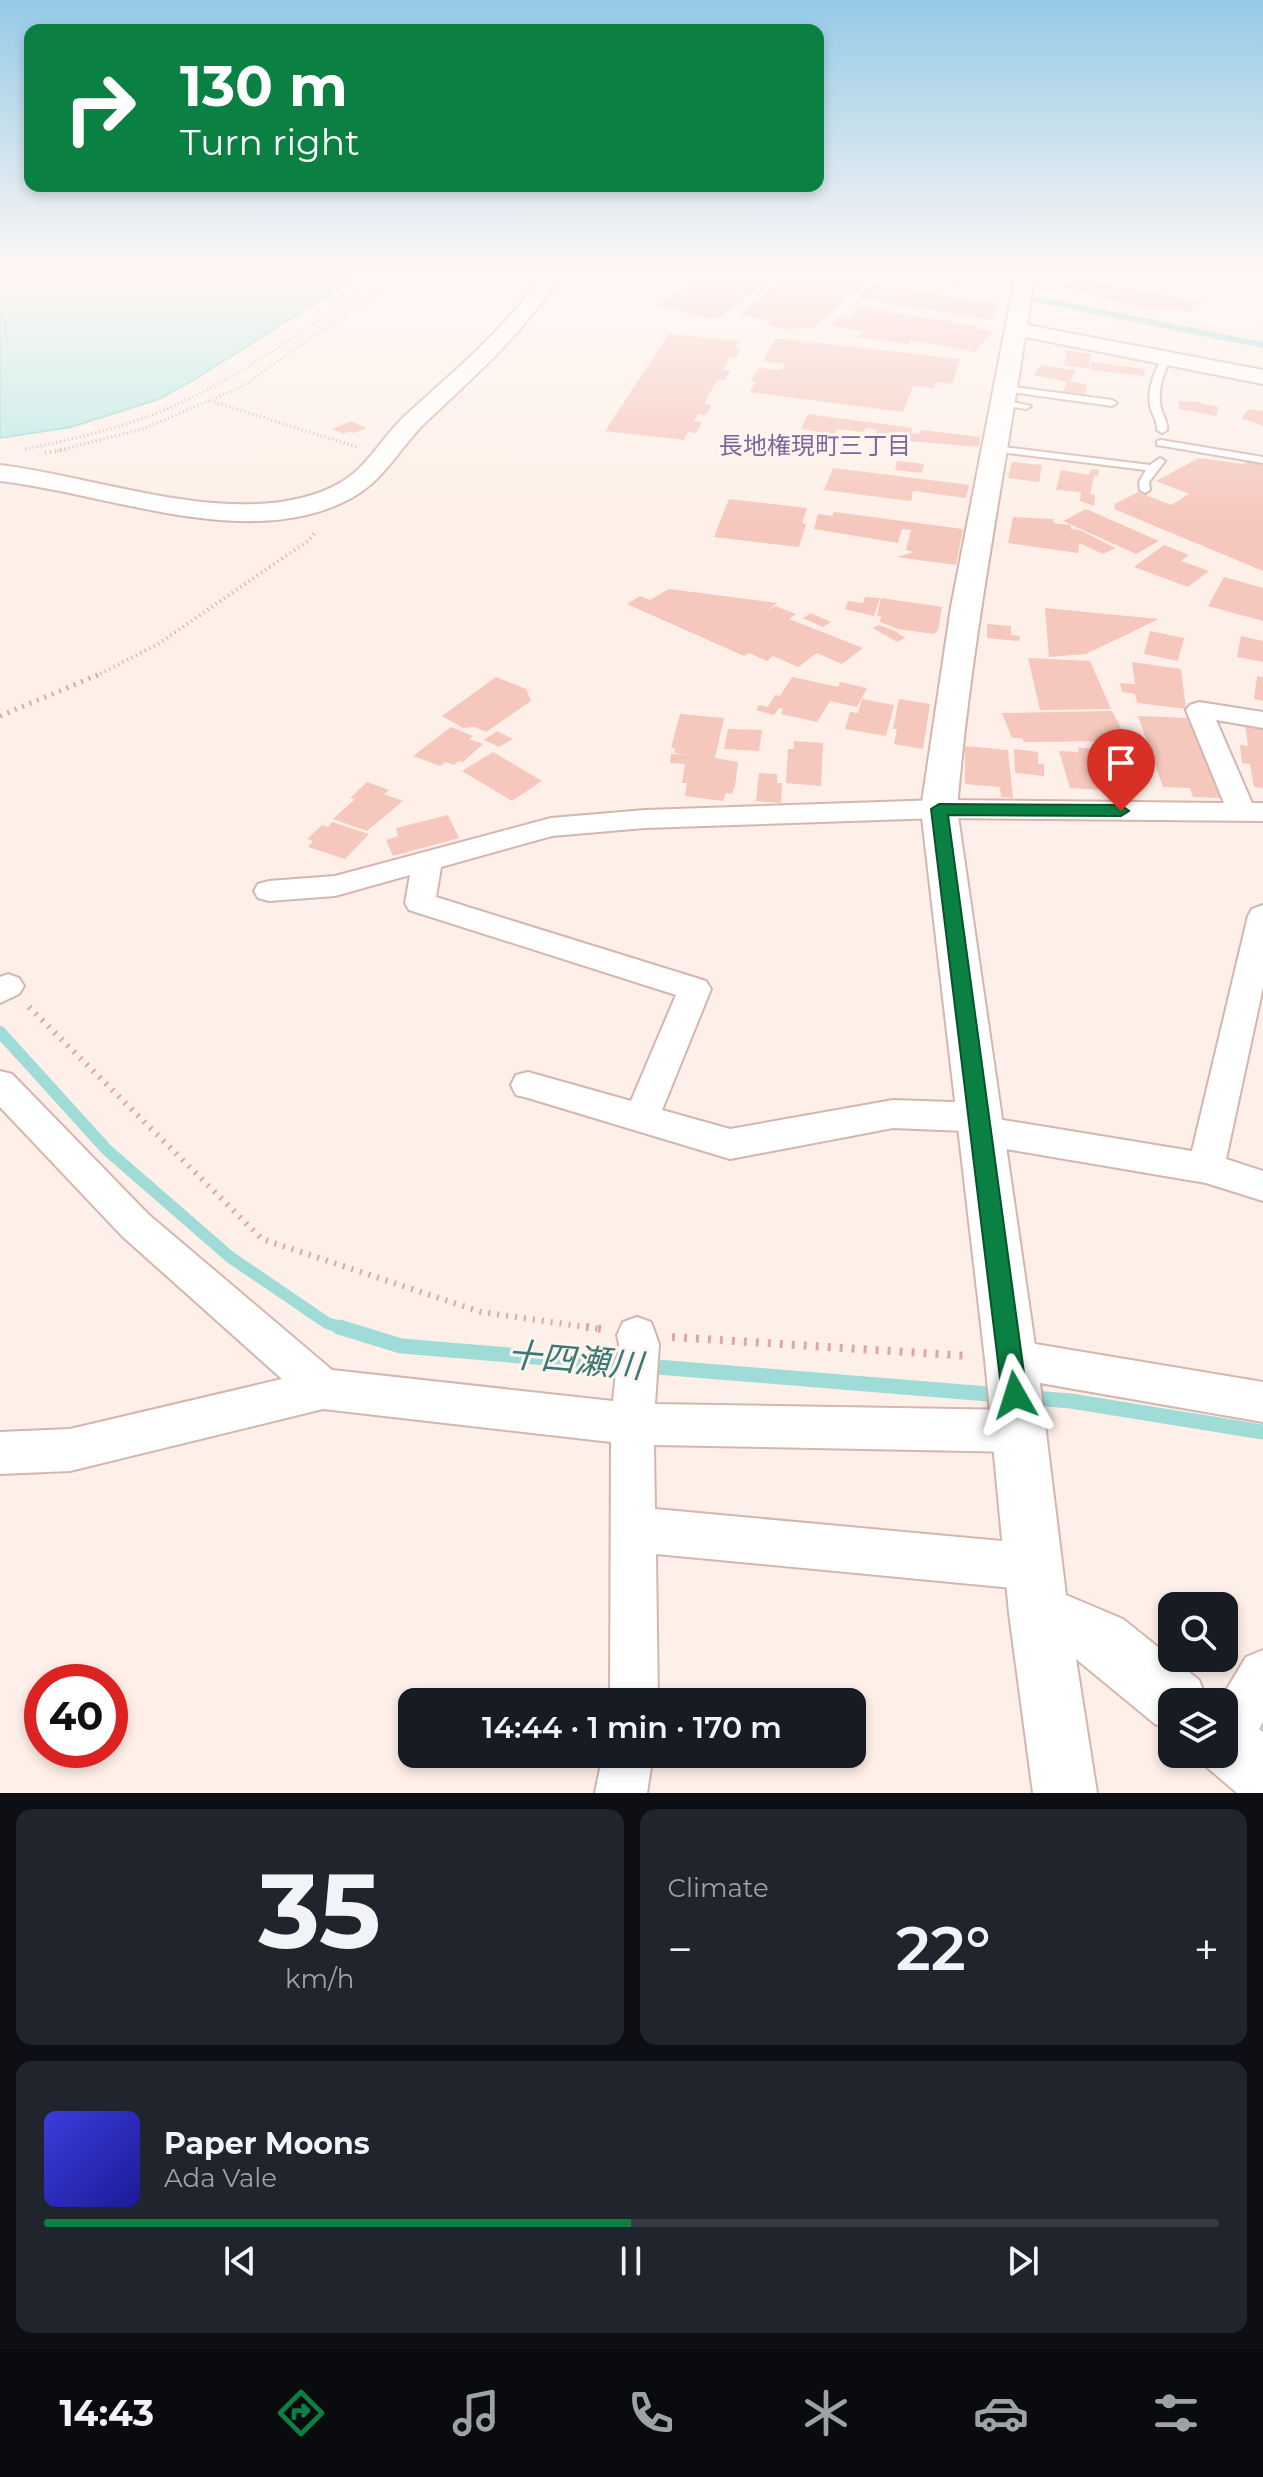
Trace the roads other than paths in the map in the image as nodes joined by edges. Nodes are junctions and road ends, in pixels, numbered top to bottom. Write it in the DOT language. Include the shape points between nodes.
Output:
graph roads {
  1 [pos="478,357"];
  2 [pos="1015,357"];
  3 [pos="1159,357"];
  4 [pos="1166,358"];
  5 [pos="1263,377"];
  6 [pos="1012,399"];
  7 [pos="1112,403"];
  8 [pos="1176,428"];
  9 [pos="1161,443"];
  10 [pos="995,449"];
  11 [pos="1263,460"];
  12 [pos="0,473"];
  13 [pos="1145,490"];
  14 [pos="1263,720"];
  15 [pos="939,809"];
  16 [pos="1253,812"];
  17 [pos="427,861"];
  18 [pos="269,891"];
  19 [pos="1263,916"];
  20 [pos="0,1084"];
  21 [pos="528,1085"];
  22 [pos="641,1118"];
  23 [pos="981,1124"];
  24 [pos="1206,1168"];
  25 [pos="1263,1186"];
  26 [pos="638,1340"];
  27 [pos="323,1389"];
  28 [pos="1015,1395"];
  29 [pos="1263,1402"];
  30 [pos="633,1418"];
  31 [pos="0,1453"];
  32 [pos="633,1529"];
  33 [pos="1037,1590"];
  34 [pos="1263,1674"];
  35 [pos="634,1688"];
  36 [pos="1160,1688"];
  37 [pos="1238,1718"];
  38 [pos="1238,1753"];
  39 [pos="625,1768"];
  40 [pos="1263,1773"];
  41 [pos="621,1793"];
  42 [pos="1065,1793"];
  1 -- 12 [label="street" via="353,486 276,511 233,512"];
  2 -- 6 [label="street"];
  3 -- 4 [label="street"];
  4 -- 5 [label="street"];
  4 -- 8 [label="lane" via="1155,380 1154,412 1163,428"];
  6 -- 7 [label="lane"];
  6 -- 10 [label="street"];
  9 -- 11 [label="lane"];
  10 -- 13 [label="lane" via="1156,464 1144,482"];
  10 -- 15 [label="street" via="966,608"];
  14 -- 16 [label="street" via="1199,710"];
  15 -- 16 [label="street"];
  15 -- 17 [label="street" via="551,827"];
  15 -- 23 [label="street"];
  17 -- 18 [label="street" via="335,886"];
  17 -- 22 [label="street" via="420,903 695,989"];
  19 -- 24 [label="street"];
  20 -- 27 [label="street" via="135,1225"];
  21 -- 22 [label="street"];
  22 -- 23 [label="street" via="730,1144 893,1114"];
  23 -- 24 [label="street"];
  23 -- 28 [label="street"];
  24 -- 25 [label="street"];
  26 -- 30 [label="street"];
  27 -- 30 [label="street"];
  27 -- 31 [label="street" via="70,1450"];
  28 -- 29 [label="street"];
  28 -- 30 [label="street"];
  28 -- 33 [label="street"];
  30 -- 32 [label="street"];
  32 -- 33 [label="street"];
  32 -- 35 [label="street"];
  33 -- 36 [label="street"];
  33 -- 42 [label="street"];
  34 -- 37 [label="street"];
  38 -- 40 [label="street"];
  39 -- 41 [label="street"];
}
